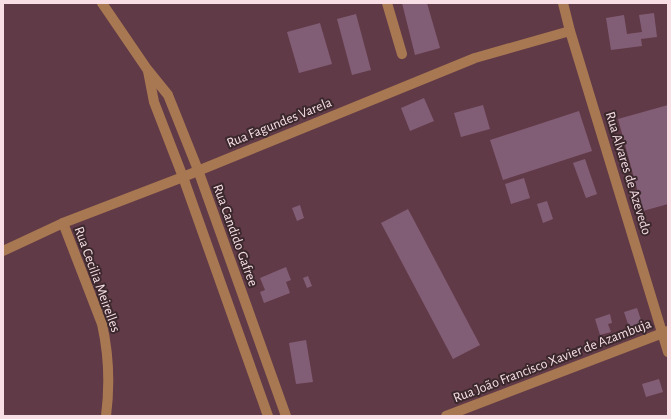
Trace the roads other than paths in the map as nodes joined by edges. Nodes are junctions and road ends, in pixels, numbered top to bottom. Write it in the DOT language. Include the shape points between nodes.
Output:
graph roads {
  1 [pos="102,3"];
  2 [pos="387,3"];
  3 [pos="563,3"];
  4 [pos="570,31"];
  5 [pos="402,54"];
  6 [pos="147,69"];
  7 [pos="198,170"];
  8 [pos="183,176"];
  9 [pos="63,223"];
  10 [pos="3,251"];
  11 [pos="665,332"];
  12 [pos="668,352"];
  13 [pos="460,414"];
  14 [pos="106,416"];
  15 [pos="268,416"];
  16 [pos="286,416"];
  17 [pos="446,416"];
  1 -- 6 [label="street, Rua Candido Gafree"];
  2 -- 5 [label="street"];
  3 -- 4 [label="street, Rua Alvares de Azevedo"];
  4 -- 7 [label="street, Rua Fagundes Varela" via="475,58"];
  4 -- 11 [label="street, Rua Alvares de Azevedo"];
  6 -- 7 [label="street, Rua Candido Gafree" via="168,95"];
  6 -- 8 [label="street, Rua Candido Gafree" via="154,102"];
  7 -- 8 [label="street, Rua Fagundes Varela"];
  7 -- 16 [label="street, Rua Candido Gafree"];
  8 -- 9 [label="street, Rua Fagundes Varela"];
  8 -- 15 [label="street, Rua Candido Gafree"];
  9 -- 10 [label="street, Rua Fagundes Varela"];
  9 -- 14 [label="street, Rua Cecilia Meirelles" via="102,324 109,377"];
  11 -- 12 [label="street, Rua Alvares de Azevedo"];
  11 -- 13 [label="street, Rua João Francisco Xavier de Azambuja"];
  13 -- 17 [label="street, Rua João Francisco Xavier de Azambuja"];
}
